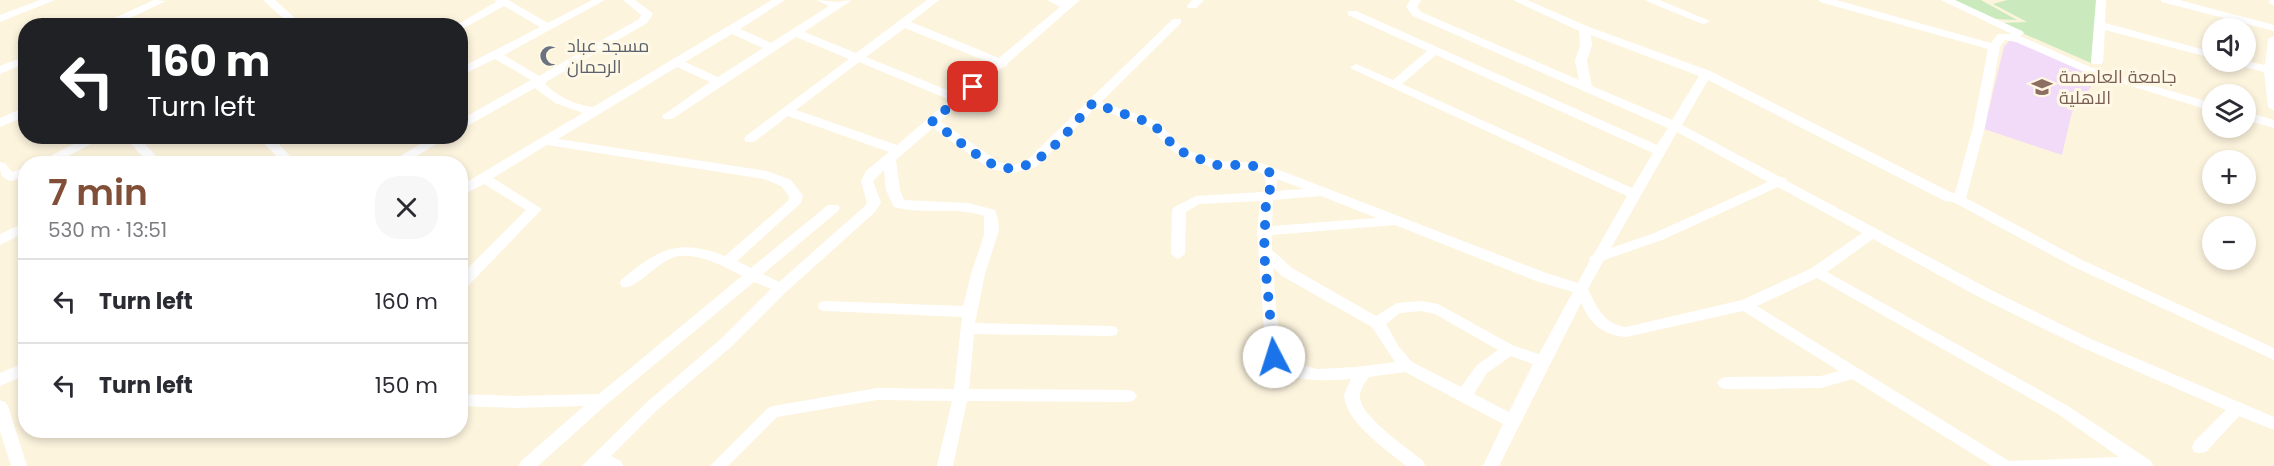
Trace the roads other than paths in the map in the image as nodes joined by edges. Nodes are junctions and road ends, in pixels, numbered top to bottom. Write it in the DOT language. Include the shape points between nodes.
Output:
graph roads {
  1 [pos="50,0"];
  2 [pos="160,0"];
  3 [pos="268,0"];
  4 [pos="600,0"];
  5 [pos="628,0"];
  6 [pos="780,0"];
  7 [pos="821,0"];
  8 [pos="934,0"];
  9 [pos="1052,0"];
  10 [pos="1416,0"];
  11 [pos="1519,0"];
  12 [pos="1649,0"];
  13 [pos="1824,0"];
  14 [pos="1946,0"];
  15 [pos="2101,0"];
  16 [pos="2166,0"];
  17 [pos="502,1"];
  18 [pos="842,3"];
  19 [pos="1071,3"];
  20 [pos="1352,13"];
  21 [pos="120,18"];
  22 [pos="289,18"];
  23 [pos="0,19"];
  24 [pos="468,21"];
  25 [pos="1177,21"];
  26 [pos="1704,21"];
  27 [pos="903,23"];
  28 [pos="2099,25"];
  29 [pos="548,27"];
  30 [pos="2274,28"];
  31 [pos="730,29"];
  32 [pos="1585,29"];
  33 [pos="797,33"];
  34 [pos="2274,39"];
  35 [pos="771,47"];
  36 [pos="1994,47"];
  37 [pos="1434,51"];
  38 [pos="2202,52"];
  39 [pos="494,54"];
  40 [pos="858,57"];
  41 [pos="18,62"];
  42 [pos="675,62"];
  43 [pos="1003,64"];
  44 [pos="1356,67"];
  45 [pos="2096,67"];
  46 [pos="2256,67"];
  47 [pos="468,69"];
  48 [pos="0,70"];
  49 [pos="2270,70"];
  50 [pos="1707,74"];
  51 [pos="540,81"];
  52 [pos="717,81"];
  53 [pos="1395,84"];
  54 [pos="1587,88"];
  55 [pos="958,99"];
  56 [pos="1093,103"];
  57 [pos="2202,104"];
  58 [pos="2274,107"];
  59 [pos="597,111"];
  60 [pos="786,111"];
  61 [pos="18,115"];
  62 [pos="668,116"];
  63 [pos="2256,119"];
  64 [pos="932,121"];
  65 [pos="468,122"];
  66 [pos="0,123"];
  67 [pos="2274,124"];
  68 [pos="1675,126"];
  69 [pos="750,139"];
  70 [pos="547,141"];
  71 [pos="83,144"];
  72 [pos="138,144"];
  73 [pos="271,144"];
  74 [pos="426,144"];
  75 [pos="1658,150"];
  76 [pos="893,154"];
  77 [pos="58,156"];
  78 [pos="149,156"];
  79 [pos="284,156"];
  80 [pos="406,156"];
  81 [pos="0,166"];
  82 [pos="1269,171"];
  83 [pos="18,174"];
  84 [pos="484,178"];
  85 [pos="1781,181"];
  86 [pos="468,187"];
  87 [pos="1323,193"];
  88 [pos="1634,194"];
  89 [pos="1269,195"];
  90 [pos="1956,198"];
  91 [pos="833,208"];
  92 [pos="1396,222"];
  93 [pos="18,230"];
  94 [pos="1264,231"];
  95 [pos="1874,232"];
  96 [pos="0,240"];
  97 [pos="1264,252"];
  98 [pos="1178,254"];
  99 [pos="1596,258"];
  100 [pos="726,263"];
  101 [pos="1817,272"];
  102 [pos="750,276"];
  103 [pos="468,277"];
  104 [pos="627,283"];
  105 [pos="781,288"];
  106 [pos="1581,289"];
  107 [pos="1745,305"];
  108 [pos="825,306"];
  109 [pos="968,312"];
  110 [pos="1377,323"];
  111 [pos="966,328"];
  112 [pos="1111,331"];
  113 [pos="1509,350"];
  114 [pos="2274,354"];
  115 [pos="1544,362"];
  116 [pos="1407,366"];
  117 [pos="1366,370"];
  118 [pos="18,372"];
  119 [pos="1856,372"];
  120 [pos="0,380"];
  121 [pos="1725,383"];
  122 [pos="961,395"];
  123 [pos="1129,396"];
  124 [pos="1464,396"];
  125 [pos="468,400"];
  126 [pos="602,400"];
  127 [pos="0,406"];
  128 [pos="2236,409"];
  129 [pos="1512,421"];
  130 [pos="2274,424"];
  131 [pos="2199,447"];
  132 [pos="595,461"];
  133 [pos="2142,464"];
  134 [pos="19,466"];
  135 [pos="527,466"];
  136 [pos="615,466"];
  137 [pos="718,466"];
  138 [pos="945,466"];
  139 [pos="1417,466"];
  140 [pos="1491,466"];
  141 [pos="2005,466"];
  142 [pos="2013,466"];
  1 -- 23 [label="street"];
  2 -- 21 [label="street"];
  3 -- 22 [label="street"];
  4 -- 29 [label="street"];
  5 -- 51 [label="street" via="645,11 643,21"];
  6 -- 31 [label="street"];
  7 -- 18 [label="street"];
  8 -- 27 [label="street"];
  9 -- 19 [label="street"];
  10 -- 54 [label="street" via="1411,6 1418,14"];
  11 -- 32 [label="street"];
  12 -- 26 [label="street"];
  13 -- 36 [label="street"];
  14 -- 45 [label="street"];
  15 -- 28 [label="street"];
  16 -- 30 [label="street"];
  17 -- 24 [label="street"];
  17 -- 29 [label="street"];
  18 -- 33 [label="street"];
  19 -- 43 [label="street"];
  20 -- 37 [label="street"];
  25 -- 56 [label="street"];
  27 -- 40 [label="street"];
  27 -- 43 [label="street"];
  28 -- 38 [label="street"];
  28 -- 45 [label="street"];
  29 -- 39 [label="street"];
  31 -- 35 [label="street"];
  31 -- 42 [label="street"];
  32 -- 50 [label="street"];
  32 -- 54 [label="street" via="1581,61"];
  33 -- 35 [label="street"];
  33 -- 40 [label="street"];
  34 -- 49 [label="street"];
  35 -- 52 [label="street"];
  36 -- 45 [label="street" via="1999,37 2013,37"];
  36 -- 90 [label="street" via="1979,127 1961,196"];
  37 -- 53 [label="street"];
  37 -- 75 [label="street"];
  39 -- 47 [label="street"];
  39 -- 51 [label="street"];
  40 -- 55 [label="street"];
  40 -- 60 [label="street"];
  41 -- 48 [label="street"];
  42 -- 52 [label="street"];
  42 -- 59 [label="street"];
  43 -- 55 [label="street"];
  44 -- 53 [label="street"];
  45 -- 57 [label="street"];
  46 -- 49 [label="street"];
  49 -- 58 [label="street"];
  50 -- 68 [label="street"];
  50 -- 90 [label="street" via="1942,195"];
  51 -- 59 [label="street" via="544,90 567,104"];
  51 -- 65 [label="street"];
  52 -- 62 [label="street"];
  53 -- 88 [label="street"];
  54 -- 68 [label="street"];
  55 -- 64 [label="street"];
  56 -- 64 [label="street" via="1043,154 1031,164 1014,169 995,166"];
  56 -- 82 [label="street" via="1153,124 1186,154 1216,165 1250,165"];
  59 -- 70 [label="street"];
  60 -- 69 [label="street"];
  60 -- 76 [label="street"];
  61 -- 66 [label="street"];
  63 -- 67 [label="street"];
  64 -- 76 [label="street"];
  68 -- 75 [label="street"];
  68 -- 85 [label="street"];
  70 -- 84 [label="street"];
  70 -- 100 [label="street" via="667,162 745,170 786,183 796,196 794,203"];
  71 -- 77 [label="street"];
  72 -- 78 [label="street"];
  73 -- 79 [label="street"];
  74 -- 80 [label="street"];
  75 -- 88 [label="street"];
  76 -- 105 [label="street" via="867,181 872,206"];
  76 -- 109 [label="street" via="893,190 899,204 915,208 974,206 990,213 994,226 973,284"];
  81 -- 83 [label="street" via="11,177"];
  82 -- 87 [label="street"];
  82 -- 89 [label="street"];
  84 -- 86 [label="street"];
  84 -- 103 [label="street" via="535,208"];
  85 -- 95 [label="street"];
  85 -- 99 [label="street" via="1666,233"];
  87 -- 89 [label="street"];
  87 -- 92 [label="street"];
  88 -- 99 [label="street"];
  89 -- 94 [label="street"];
  89 -- 98 [label="street" via="1196,200 1182,206"];
  90 -- 114 [label="street" via="2077,262"];
  91 -- 102 [label="street"];
  92 -- 94 [label="street"];
  92 -- 106 [label="street"];
  93 -- 96 [label="street"];
  94 -- 97 [label="street"];
  95 -- 101 [label="street"];
  95 -- 128 [label="street" via="2076,338"];
  97 -- 110 [label="street" via="1287,272"];
  97 -- 117 [label="street" via="1274,357 1279,364 1299,374"];
  99 -- 106 [label="street"];
  100 -- 102 [label="street"];
  100 -- 104 [label="street" via="705,253 675,252 660,258"];
  101 -- 107 [label="street"];
  101 -- 133 [label="street" via="2063,410"];
  102 -- 105 [label="street"];
  102 -- 126 [label="street"];
  105 -- 132 [label="street"];
  106 -- 107 [label="street" via="1597,321 1617,332"];
  106 -- 115 [label="street"];
  107 -- 119 [label="street"];
  108 -- 109 [label="street"];
  109 -- 111 [label="street"];
  110 -- 113 [label="street" via="1397,308 1438,309"];
  110 -- 116 [label="street"];
  111 -- 112 [label="street"];
  111 -- 122 [label="street"];
  113 -- 115 [label="street"];
  113 -- 124 [label="street" via="1482,369"];
  115 -- 129 [label="street"];
  116 -- 117 [label="street"];
  116 -- 124 [label="street"];
  117 -- 139 [label="street" via="1355,387 1354,408"];
  118 -- 120 [label="street"];
  119 -- 121 [label="street" via="1821,382"];
  119 -- 141 [label="street"];
  122 -- 123 [label="street"];
  122 -- 137 [label="street" via="877,394 773,412"];
  122 -- 138 [label="street"];
  124 -- 129 [label="street"];
  125 -- 126 [label="street"];
  126 -- 135 [label="street"];
  127 -- 134 [label="street"];
  128 -- 130 [label="street"];
  128 -- 131 [label="street"];
  129 -- 140 [label="street"];
  132 -- 136 [label="street"];
  133 -- 142 [label="street"];
}
